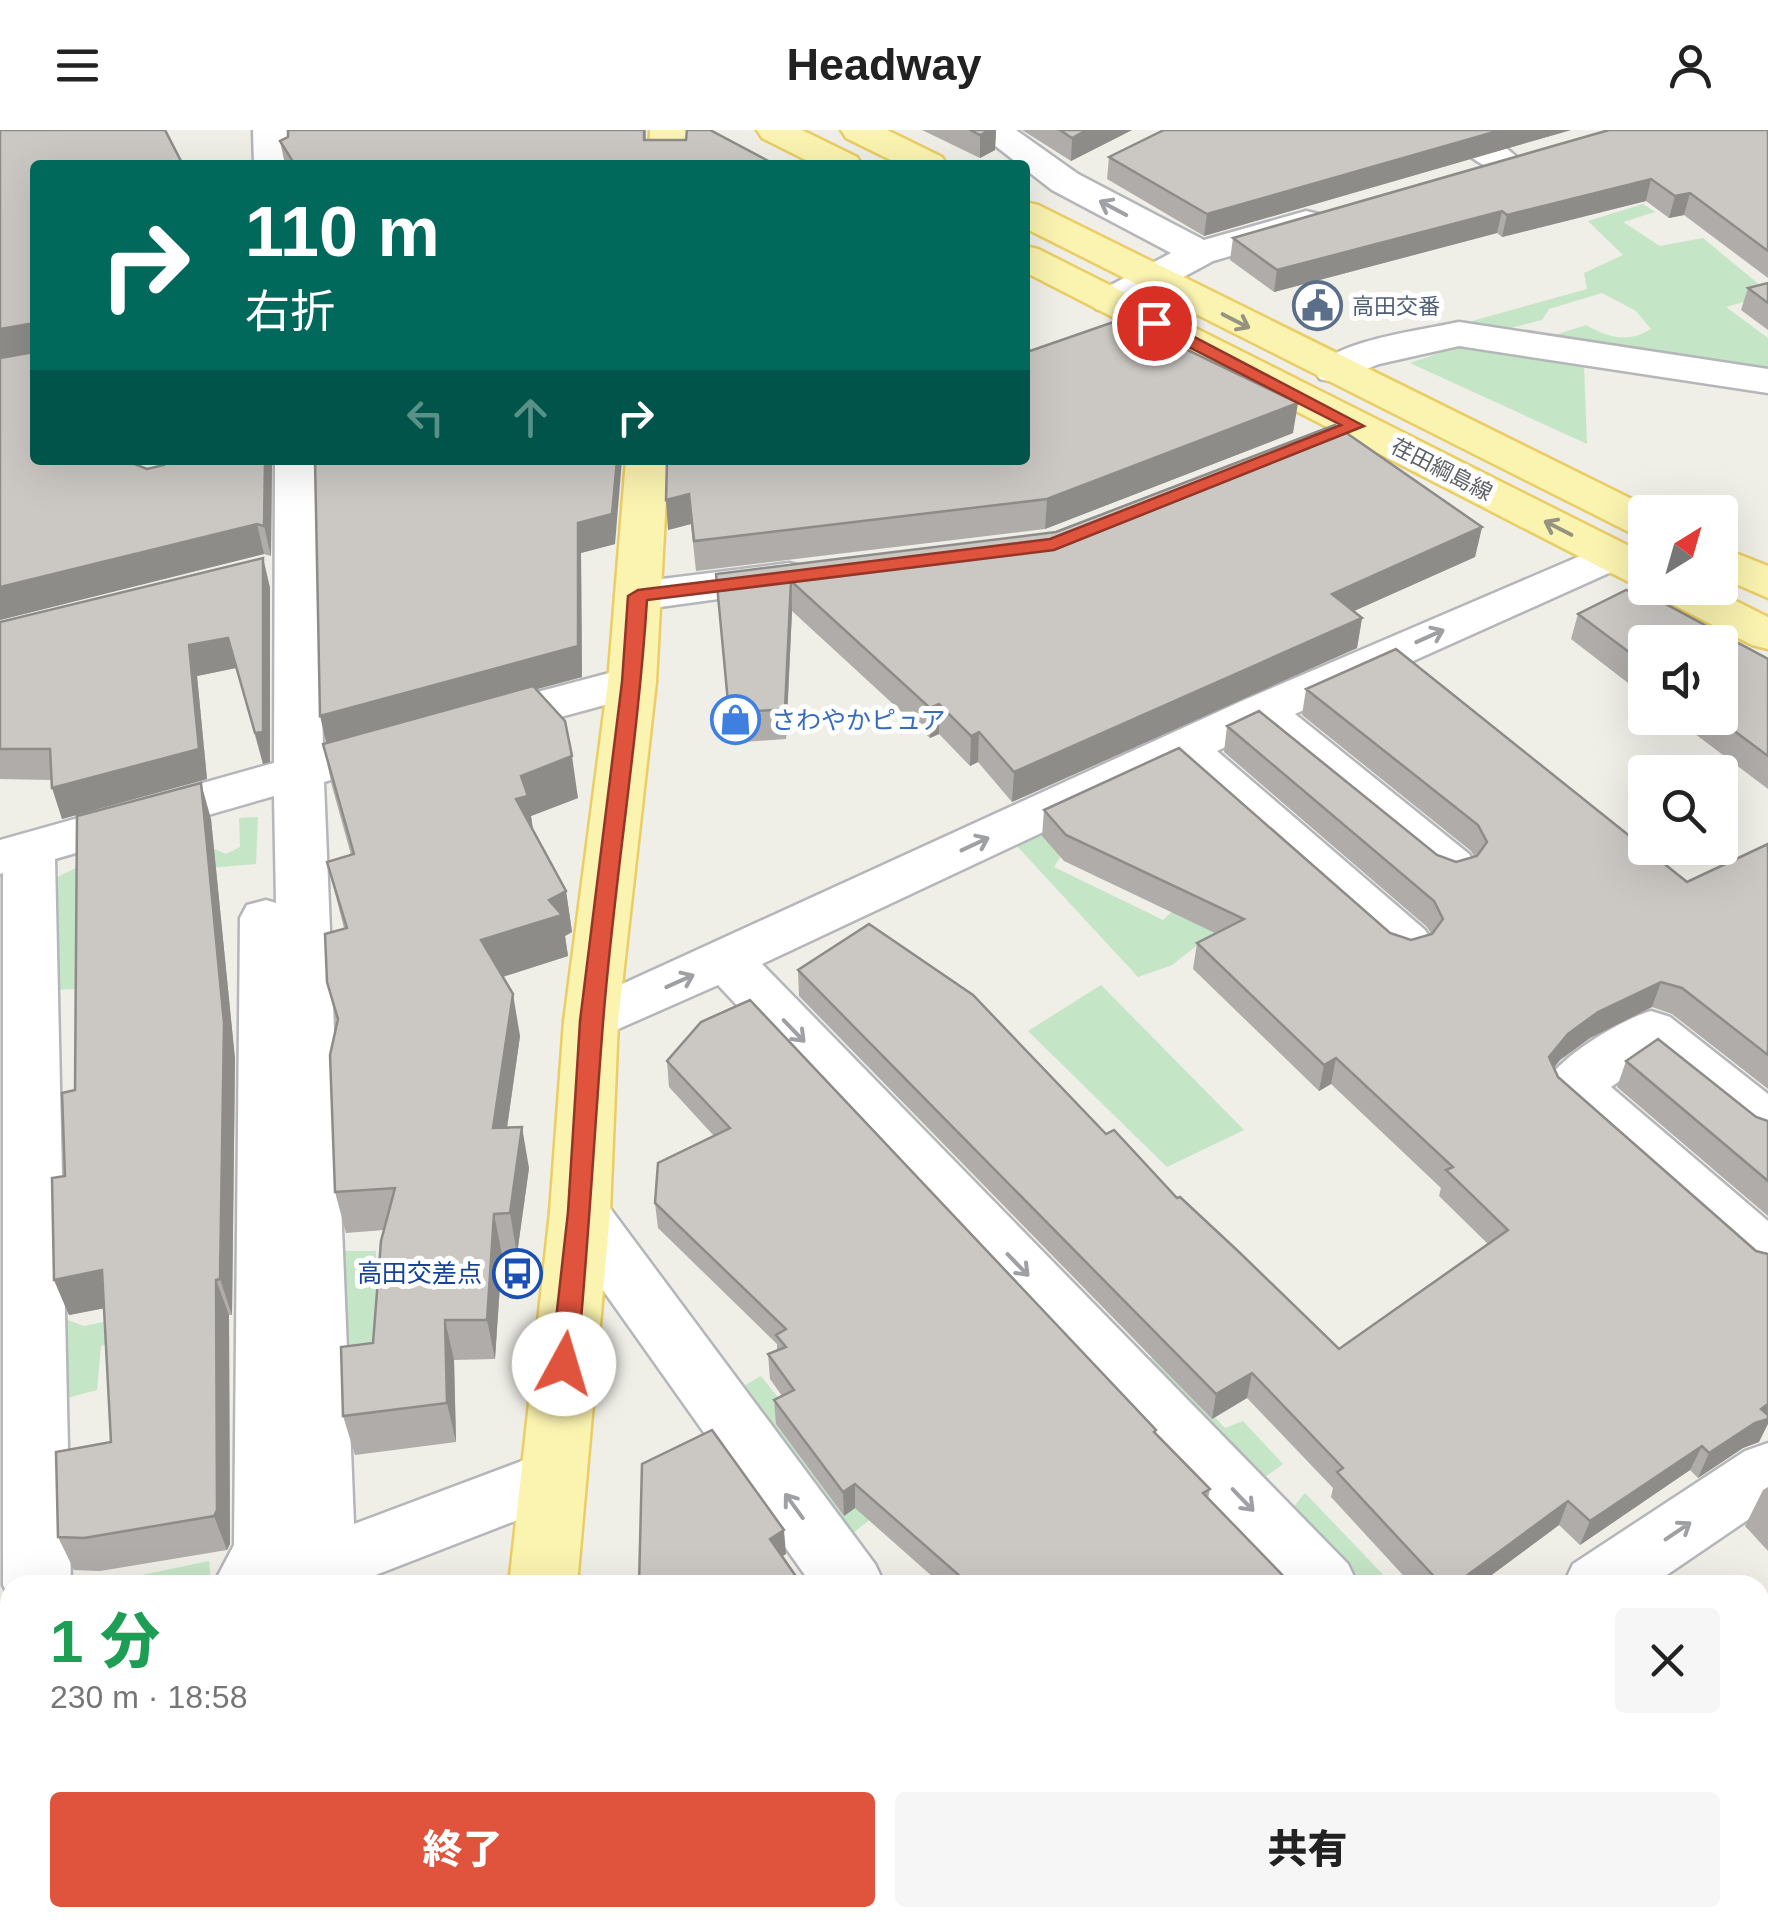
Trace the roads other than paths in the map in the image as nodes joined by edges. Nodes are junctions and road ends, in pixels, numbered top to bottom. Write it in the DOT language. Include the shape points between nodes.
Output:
graph roads {
  1 [pos="271,130"];
  2 [pos="668,130"];
  3 [pos="775,130"];
  4 [pos="859,130"];
  5 [pos="993,130"];
  6 [pos="1462,130"];
  7 [pos="272,160"];
  8 [pos="666,160"];
  9 [pos="834,160"];
  10 [pos="919,160"];
  11 [pos="1468,175"];
  12 [pos="1334,214"];
  13 [pos="1030,216"];
  14 [pos="1200,253"];
  15 [pos="1030,260"];
  16 [pos="1155,278"];
  17 [pos="1110,300"];
  18 [pos="1334,370"];
  19 [pos="1768,381"];
  20 [pos="1355,426"];
  21 [pos="1302,446"];
  22 [pos="265,465"];
  23 [pos="296,465"];
  24 [pos="647,465"];
  25 [pos="1628,546"];
  26 [pos="1628,547"];
  27 [pos="1628,553"];
  28 [pos="1738,569"];
  29 [pos="836,571"];
  30 [pos="1768,584"];
  31 [pos="638,596"];
  32 [pos="1713,605"];
  33 [pos="1764,628"];
  34 [pos="632,682"];
  35 [pos="1261,711"];
  36 [pos="429,737"];
  37 [pos="1182,747"];
  38 [pos="374,752"];
  39 [pos="283,778"];
  40 [pos="14,853"];
  41 [pos="1451,866"];
  42 [pos="1406,942"];
  43 [pos="726,960"];
  44 [pos="592,1021"];
  45 [pos="1768,1125"];
  46 [pos="580,1212"];
  47 [pos="1768,1256"];
  48 [pos="1768,1471"];
  49 [pos="552,1478"];
  50 [pos="37,1575"];
  51 [pos="279,1575"];
  52 [pos="295,1575"];
  53 [pos="544,1575"];
  54 [pos="844,1575"];
  55 [pos="1314,1575"];
  56 [pos="1612,1575"];
  1 -- 7 [label="street"];
  2 -- 8 [label="main road"];
  3 -- 9 [label="main road"];
  4 -- 10 [label="main road"];
  14 -- 5 [label="street, one-way" via="1081,174"];
  6 -- 11 [label="street" via="1524,159"];
  12 -- 14 [label="street"];
  13 -- 16 [label="main road, 荏田綱島線"];
  14 -- 16 [label="street"];
  15 -- 17 [label="main road, 荏田綱島線"];
  16 -- 17 [label="street"];
  16 -- 18 [label="main road, 荏田綱島線, one-way"];
  17 -- 20 [label="main road, 荏田綱島線"];
  18 -- 19 [label="street" via="1366,355 1459,334"];
  18 -- 25 [label="main road, 荏田綱島線"];
  20 -- 21 [label="street"];
  26 -- 20 [label="main road, 荏田綱島線, one-way"];
  22 -- 39 [label="street" via="256,574"];
  23 -- 39 [label="street"];
  24 -- 31 [label="main road"];
  35 -- 27 [label="street, one-way"];
  28 -- 30 [label="main road"];
  29 -- 31 [label="street"];
  31 -- 34 [label="main road"];
  32 -- 33 [label="main road"];
  34 -- 36 [label="street"];
  34 -- 44 [label="main road"];
  35 -- 37 [label="street"];
  35 -- 41 [label="street"];
  37 -- 42 [label="street"];
  43 -- 37 [label="street, one-way"];
  38 -- 39 [label="street"];
  39 -- 40 [label="street"];
  39 -- 51 [label="street" via="321,1530"];
  40 -- 50 [label="street"];
  44 -- 43 [label="street, one-way"];
  43 -- 55 [label="street, one-way"];
  44 -- 46 [label="main road"];
  45 -- 47 [label="street" via="1651,1031 1572,1085"];
  46 -- 49 [label="main road"];
  54 -- 46 [label="street, one-way"];
  56 -- 48 [label="street, one-way"];
  49 -- 52 [label="street"];
  49 -- 53 [label="main road"];
}
